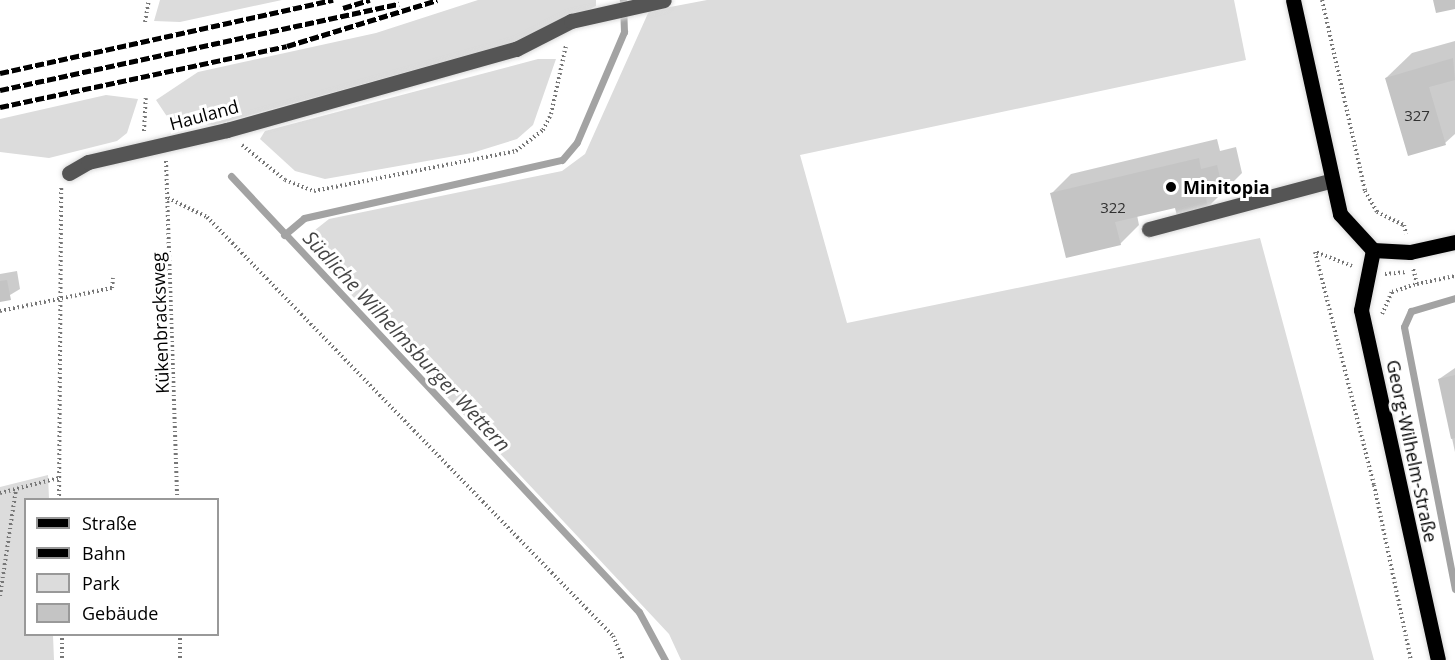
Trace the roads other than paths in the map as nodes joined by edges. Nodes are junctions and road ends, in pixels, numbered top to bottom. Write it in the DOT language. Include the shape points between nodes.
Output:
graph roads {
  1 [pos="664,0"];
  2 [pos="1293,0"];
  3 [pos="69,173"];
  4 [pos="1329,181"];
  5 [pos="1149,229"];
  6 [pos="1455,242"];
  7 [pos="1381,251"];
  8 [pos="1438,660"];
  1 -- 3 [label="lane, Hauland" via="571,21 516,49 227,130 79,164"];
  2 -- 4 [label="main road"];
  4 -- 5 [label="lane"];
  4 -- 7 [label="main road" via="1340,214"];
  6 -- 7 [label="main road" via="1410,252"];
  7 -- 8 [label="main road, Georg-Wilhelm-Straße" via="1361,309"];
}
